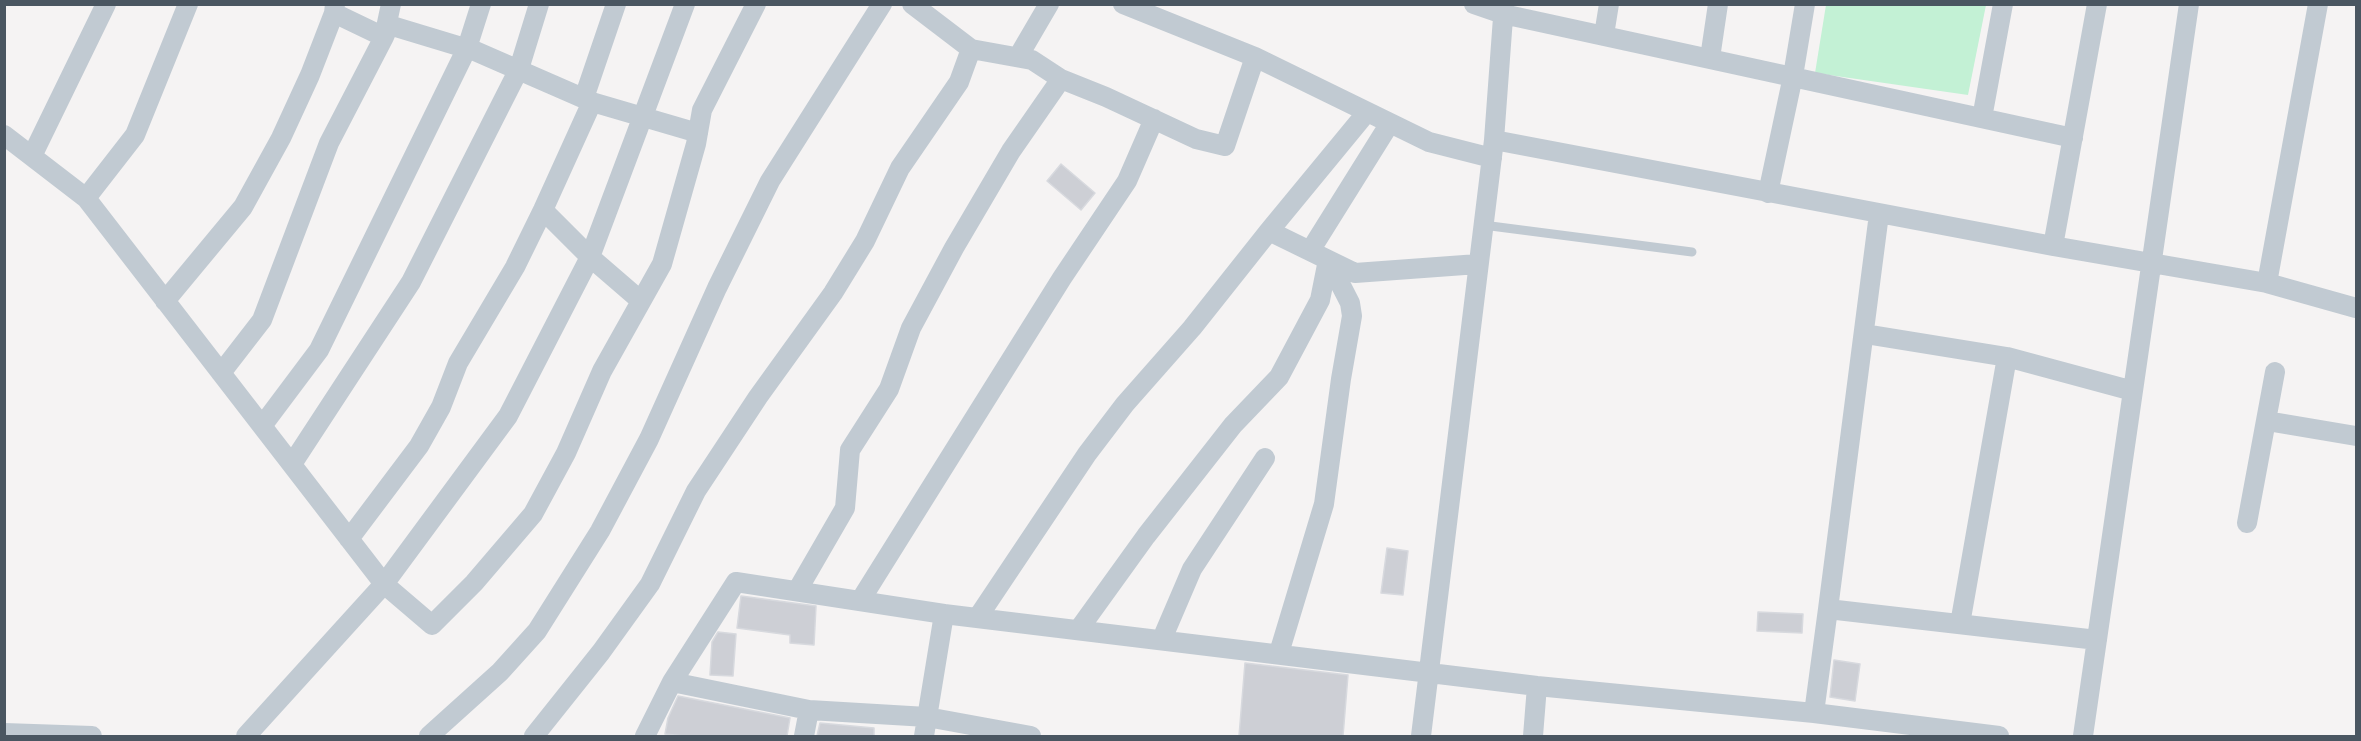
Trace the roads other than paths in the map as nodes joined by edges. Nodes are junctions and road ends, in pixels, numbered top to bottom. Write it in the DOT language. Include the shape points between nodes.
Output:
graph roads {
  1 [pos="105,4"];
  2 [pos="188,4"];
  3 [pos="391,4"];
  4 [pos="482,4"];
  5 [pos="539,4"];
  6 [pos="616,4"];
  7 [pos="684,4"];
  8 [pos="756,4"];
  9 [pos="882,4"];
  10 [pos="912,4"];
  11 [pos="1049,4"];
  12 [pos="1123,4"];
  13 [pos="1474,4"];
  14 [pos="1609,4"];
  15 [pos="1718,4"];
  16 [pos="1804,4"];
  17 [pos="2002,4"];
  18 [pos="2097,4"];
  19 [pos="2189,4"];
  20 [pos="2318,4"];
  21 [pos="335,9"];
  22 [pos="1504,9"];
  23 [pos="1604,35"];
  24 [pos="384,37"];
  25 [pos="467,48"];
  26 [pos="971,49"];
  27 [pos="1018,57"];
  28 [pos="1255,57"];
  29 [pos="1710,58"];
  30 [pos="519,69"];
  31 [pos="1793,76"];
  32 [pos="1061,79"];
  33 [pos="588,100"];
  34 [pos="1367,112"];
  35 [pos="643,117"];
  36 [pos="1982,118"];
  37 [pos="1154,119"];
  38 [pos="1390,123"];
  39 [pos="698,133"];
  40 [pos="4,135"];
  41 [pos="2073,138"];
  42 [pos="1493,149"];
  43 [pos="32,156"];
  44 [pos="1768,193"];
  45 [pos="86,198"];
  46 [pos="543,210"];
  47 [pos="1879,214"];
  48 [pos="1483,225"];
  49 [pos="1269,231"];
  50 [pos="2053,246"];
  51 [pos="1310,250"];
  52 [pos="1692,252"];
  53 [pos="590,257"];
  54 [pos="1328,260"];
  55 [pos="2151,262"];
  56 [pos="1478,264"];
  57 [pos="2267,283"];
  58 [pos="165,301"];
  59 [pos="641,301"];
  60 [pos="2356,308"];
  61 [pos="1865,334"];
  62 [pos="2007,357"];
  63 [pos="2275,372"];
  64 [pos="221,373"];
  65 [pos="2133,391"];
  66 [pos="2267,421"];
  67 [pos="262,426"];
  68 [pos="2356,436"];
  69 [pos="1265,458"];
  70 [pos="291,464"];
  71 [pos="2247,523"];
  72 [pos="349,539"];
  73 [pos="384,584"];
  74 [pos="797,591"];
  75 [pos="860,601"];
  76 [pos="1828,609"];
  77 [pos="944,614"];
  78 [pos="978,617"];
  79 [pos="1960,624"];
  80 [pos="1079,630"];
  81 [pos="1161,639"];
  82 [pos="2097,640"];
  83 [pos="1279,653"];
  84 [pos="1428,671"];
  85 [pos="672,682"];
  86 [pos="1537,686"];
  87 [pos="809,710"];
  88 [pos="1814,713"];
  89 [pos="927,717"];
  90 [pos="8,734"];
  91 [pos="92,736"];
  92 [pos="246,736"];
  93 [pos="429,736"];
  94 [pos="534,736"];
  95 [pos="645,736"];
  96 [pos="804,736"];
  97 [pos="924,736"];
  98 [pos="1031,736"];
  99 [pos="1420,736"];
  100 [pos="1533,736"];
  101 [pos="1999,736"];
  102 [pos="2083,736"];
  1 -- 43 [label="street"];
  2 -- 45 [label="street" via="135,135"];
  3 -- 24 [label="street"];
  4 -- 25 [label="street"];
  5 -- 30 [label="street"];
  6 -- 33 [label="street"];
  7 -- 35 [label="street"];
  8 -- 39 [label="street" via="702,110"];
  9 -- 93 [label="street" via="770,181 650,439 600,531 537,631 500,672"];
  10 -- 26 [label="street"];
  11 -- 27 [label="street"];
  12 -- 28 [label="street"];
  13 -- 22 [label="street"];
  14 -- 23 [label="street"];
  15 -- 29 [label="street"];
  16 -- 31 [label="street"];
  17 -- 36 [label="street"];
  18 -- 41 [label="street"];
  19 -- 55 [label="street"];
  20 -- 57 [label="street"];
  21 -- 24 [label="street"];
  21 -- 58 [label="street" via="281,138 243,207"];
  22 -- 23 [label="street"];
  22 -- 42 [label="street"];
  23 -- 29 [label="street"];
  24 -- 25 [label="street" via="389,26"];
  24 -- 64 [label="street" via="329,142 262,320"];
  25 -- 30 [label="street"];
  25 -- 67 [label="street" via="319,350"];
  26 -- 27 [label="street"];
  26 -- 94 [label="street" via="958,82 900,168 865,241 833,293 696,491 650,584"];
  27 -- 32 [label="street" via="1032,60"];
  28 -- 34 [label="street"];
  28 -- 37 [label="street" via="1225,146 1196,139"];
  29 -- 31 [label="street"];
  30 -- 33 [label="street"];
  30 -- 70 [label="street" via="411,282"];
  31 -- 36 [label="street"];
  31 -- 44 [label="street"];
  32 -- 37 [label="street"];
  32 -- 74 [label="street" via="1011,151 911,328 889,388 850,450 845,508"];
  33 -- 35 [label="street"];
  33 -- 46 [label="street"];
  34 -- 38 [label="street"];
  34 -- 49 [label="street"];
  35 -- 39 [label="street"];
  35 -- 53 [label="street"];
  36 -- 41 [label="street"];
  37 -- 75 [label="street" via="1127,181"];
  38 -- 42 [label="street" via="1429,142"];
  38 -- 51 [label="street"];
  39 -- 59 [label="street" via="662,264"];
  40 -- 43 [label="street"];
  41 -- 50 [label="street"];
  42 -- 44 [label="street"];
  42 -- 48 [label="street"];
  43 -- 45 [label="street"];
  44 -- 47 [label="street"];
  45 -- 58 [label="street"];
  46 -- 53 [label="street"];
  46 -- 72 [label="street" via="515,267 458,363 441,407 419,446"];
  47 -- 50 [label="street"];
  47 -- 61 [label="street"];
  48 -- 52 [label="lane"];
  48 -- 56 [label="street"];
  49 -- 51 [label="street"];
  49 -- 78 [label="street" via="1087,454"];
  50 -- 55 [label="street"];
  51 -- 54 [label="street"];
  53 -- 59 [label="street"];
  53 -- 73 [label="street" via="508,416"];
  54 -- 56 [label="street" via="1355,273"];
  54 -- 80 [label="street" via="1320,300 1279,377 1233,425"];
  54 -- 83 [label="street" via="1350,303 1352,316 1324,504"];
  55 -- 57 [label="street"];
  55 -- 65 [label="street"];
  56 -- 84 [label="street"];
  57 -- 60 [label="street"];
  58 -- 64 [label="street"];
  59 -- 73 [label="street" via="532,514 474,583 432,625"];
  61 -- 62 [label="street"];
  61 -- 76 [label="street"];
  62 -- 65 [label="street"];
  62 -- 79 [label="street"];
  63 -- 66 [label="street"];
  64 -- 67 [label="street"];
  65 -- 82 [label="street"];
  66 -- 68 [label="street"];
  66 -- 71 [label="street"];
  67 -- 70 [label="street"];
  69 -- 81 [label="street" via="1192,569"];
  70 -- 72 [label="street"];
  72 -- 73 [label="street"];
  73 -- 92 [label="street"];
  74 -- 75 [label="street"];
  74 -- 85 [label="street" via="736,582"];
  75 -- 77 [label="street"];
  76 -- 79 [label="street"];
  76 -- 88 [label="street"];
  77 -- 78 [label="street"];
  77 -- 89 [label="street"];
  78 -- 80 [label="street"];
  79 -- 82 [label="street"];
  80 -- 81 [label="street"];
  81 -- 83 [label="street"];
  82 -- 102 [label="street"];
  83 -- 84 [label="street"];
  84 -- 86 [label="street"];
  84 -- 99 [label="street"];
  85 -- 87 [label="street"];
  85 -- 95 [label="street"];
  86 -- 88 [label="street"];
  86 -- 100 [label="street"];
  87 -- 89 [label="street"];
  87 -- 96 [label="street"];
  88 -- 101 [label="street"];
  89 -- 97 [label="street"];
  89 -- 98 [label="street"];
  90 -- 91 [label="street"];
}
